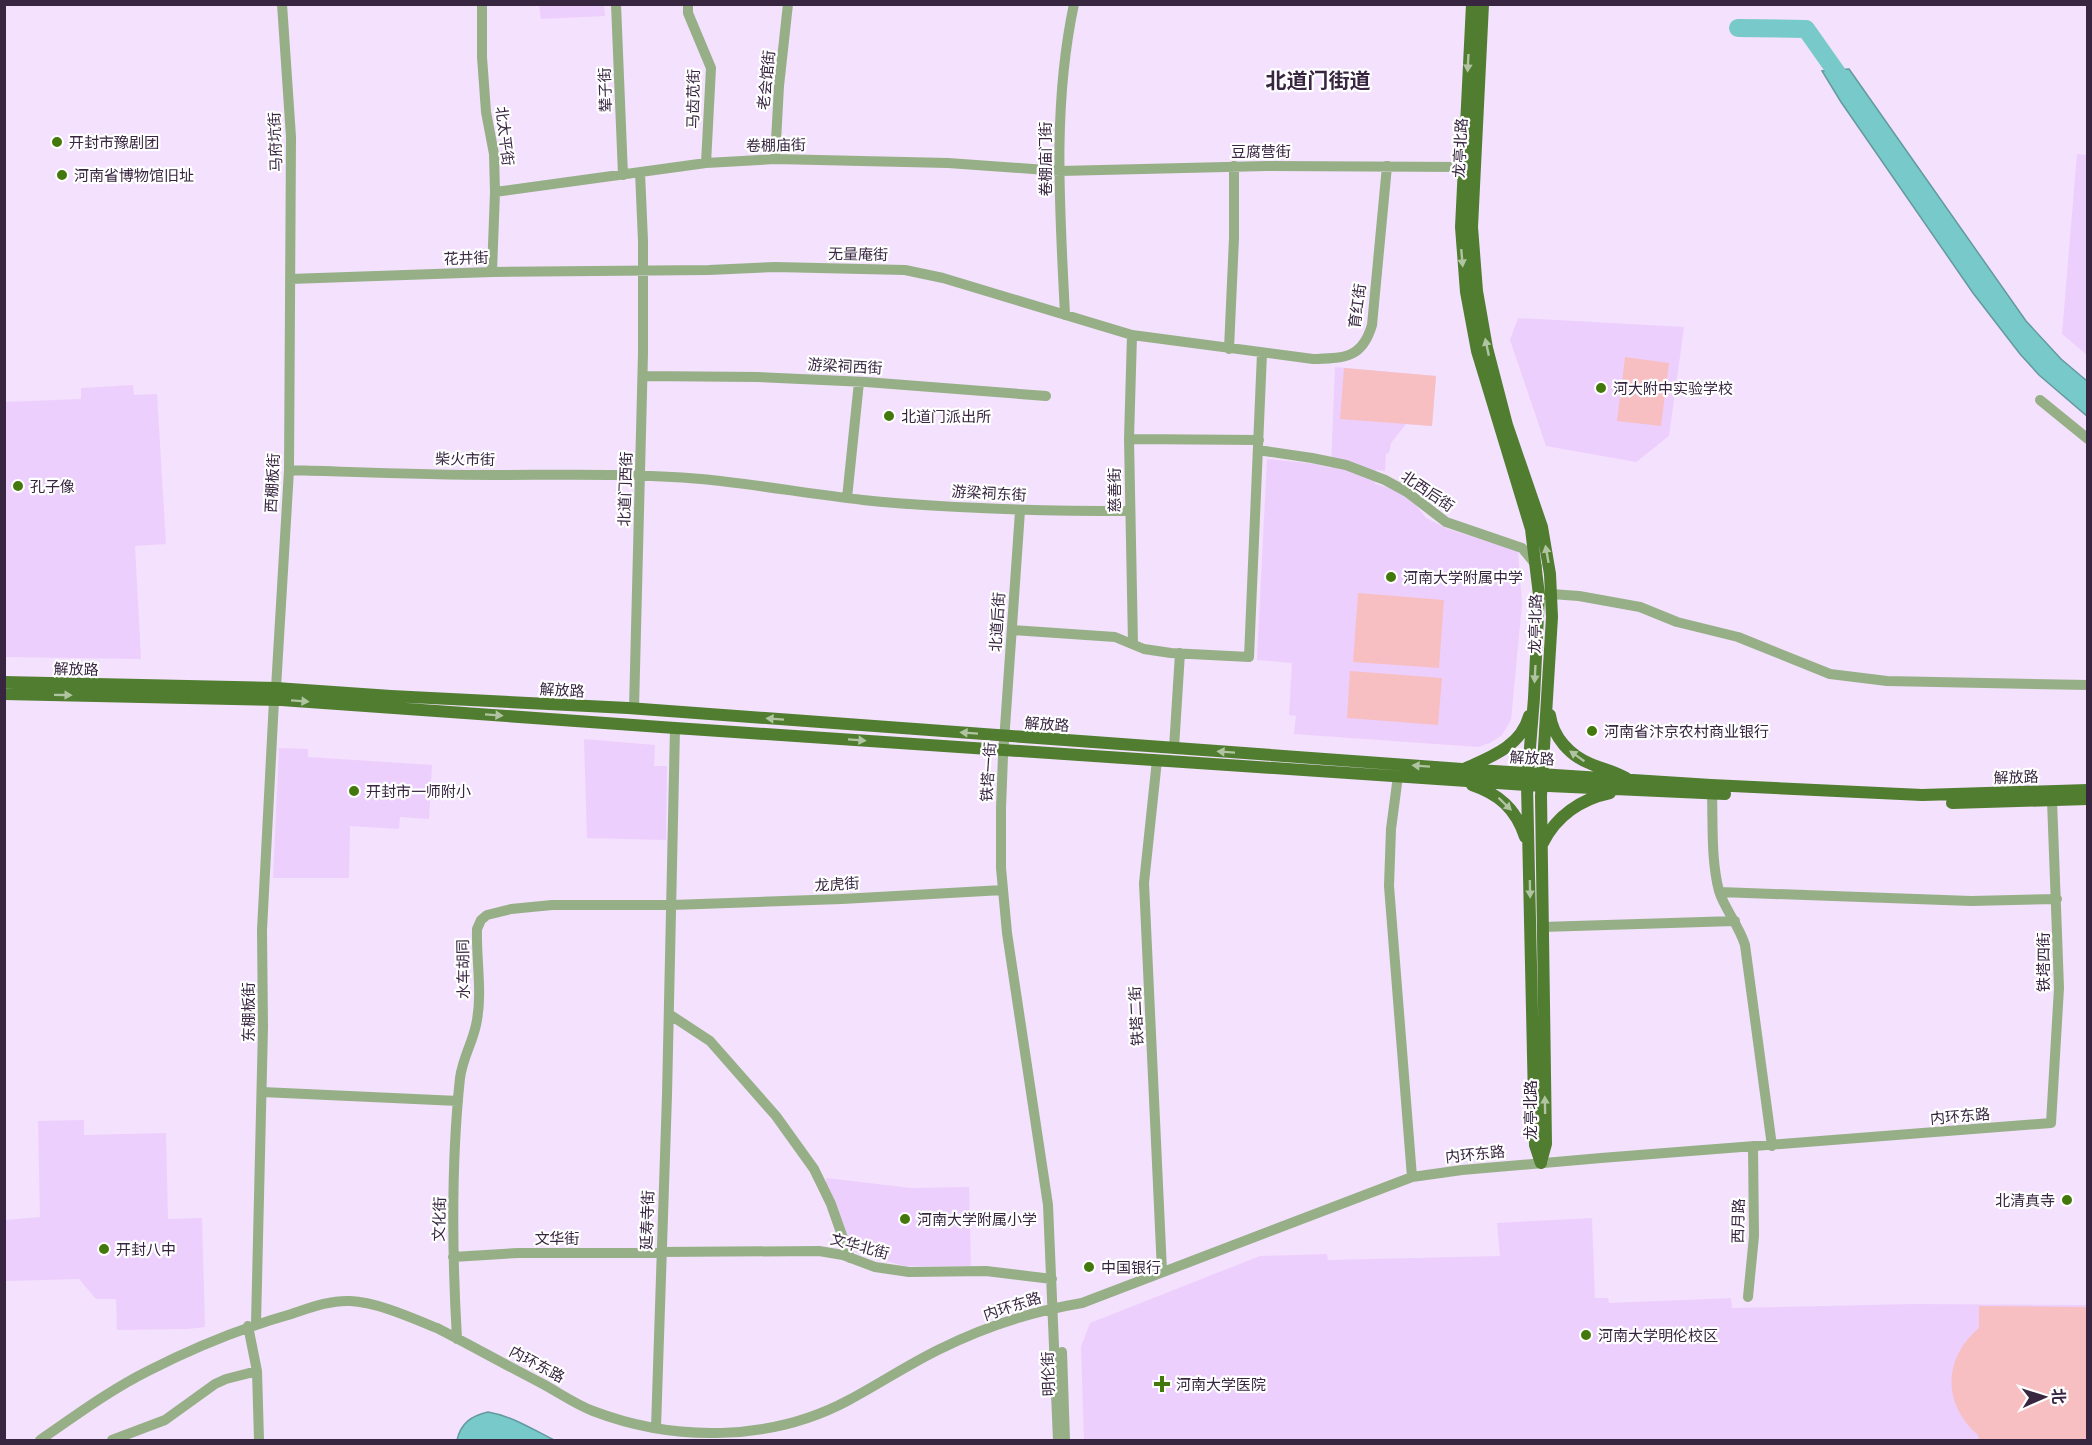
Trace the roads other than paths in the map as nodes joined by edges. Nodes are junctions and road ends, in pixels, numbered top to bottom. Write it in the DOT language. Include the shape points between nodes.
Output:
graph roads {
  1 [pos="282,4"];
  2 [pos="482,4"];
  3 [pos="616,4"];
  4 [pos="688,4"];
  5 [pos="788,4"];
  6 [pos="1074,4"];
  7 [pos="1472,4"];
  8 [pos="1483,4"];
  9 [pos="775,159"];
  10 [pos="706,163"];
  11 [pos="1234,166"];
  12 [pos="1387,166"];
  13 [pos="1463,167"];
  14 [pos="1059,171"];
  15 [pos="640,172"];
  16 [pos="623,175"];
  17 [pos="495,192"];
  18 [pos="643,270"];
  19 [pos="492,272"];
  20 [pos="290,279"];
  21 [pos="1065,315"];
  22 [pos="1132,335"];
  23 [pos="1228,349"];
  24 [pos="1262,353"];
  25 [pos="643,376"];
  26 [pos="859,382"];
  27 [pos="1046,396"];
  28 [pos="2040,400"];
  29 [pos="2088,439"];
  30 [pos="1129,440"];
  31 [pos="1258,445"];
  32 [pos="289,470"];
  33 [pos="641,476"];
  34 [pos="847,498"];
  35 [pos="1020,511"];
  36 [pos="1130,511"];
  37 [pos="1537,566"];
  38 [pos="1551,594"];
  39 [pos="1012,630"];
  40 [pos="1134,644"];
  41 [pos="1180,653"];
  42 [pos="4,682"];
  43 [pos="2088,685"];
  44 [pos="1548,693"];
  45 [pos="4,694"];
  46 [pos="275,694"];
  47 [pos="1534,698"];
  48 [pos="634,708"];
  49 [pos="675,728"];
  50 [pos="1005,736"];
  51 [pos="1174,748"];
  52 [pos="1007,750"];
  53 [pos="1157,760"];
  54 [pos="1461,775"];
  55 [pos="1398,776"];
  56 [pos="1527,779"];
  57 [pos="1541,780"];
  58 [pos="1629,785"];
  59 [pos="2088,790"];
  60 [pos="1712,793"];
  61 [pos="2088,799"];
  62 [pos="2052,800"];
  63 [pos="1535,848"];
  64 [pos="1003,890"];
  65 [pos="1719,892"];
  66 [pos="2057,900"];
  67 [pos="672,905"];
  68 [pos="1735,921"];
  69 [pos="1542,927"];
  70 [pos="669,1014"];
  71 [pos="262,1092"];
  72 [pos="459,1101"];
  73 [pos="2051,1124"];
  74 [pos="1753,1146"];
  75 [pos="1772,1146"];
  76 [pos="1541,1163"];
  77 [pos="1412,1177"];
  78 [pos="661,1254"];
  79 [pos="453,1257"];
  80 [pos="849,1258"];
  81 [pos="1162,1271"];
  82 [pos="1052,1278"];
  83 [pos="1748,1297"];
  84 [pos="1057,1307"];
  85 [pos="252,1325"];
  86 [pos="457,1339"];
  87 [pos="257,1371"];
  88 [pos="656,1428"];
  89 [pos="135,1436"];
  90 [pos="691,1436"];
  91 [pos="40,1440"];
  92 [pos="112,1440"];
  93 [pos="259,1440"];
  94 [pos="1058,1440"];
  95 [pos="1065,1440"];
  1 -- 20 [label="street, 马府坑街" via="291,137"];
  2 -- 17 [label="street, 北太平街" via="482,57"];
  3 -- 16 [label="street, 辇子街"];
  4 -- 10 [label="street, 马齿苋街" via="688,13 711,68"];
  5 -- 9 [label="street, 老会馆街"];
  6 -- 14 [label="street, 卷棚庙门街" via="1061,88"];
  7 -- 13 [label="main road, 龙亭北路, one-way"];
  38 -- 8 [label="main road, 龙亭北路, one-way" via="1542,527 1507,425 1477,291 1472,227"];
  9 -- 10 [label="street, 卷棚庙街"];
  9 -- 14 [label="street, 卷棚庙街" via="948,163"];
  10 -- 15 [label="street, 卷棚庙街"];
  11 -- 12 [label="street, 豆腐营街"];
  11 -- 14 [label="street, 豆腐营街"];
  11 -- 23 [label="street"];
  12 -- 13 [label="street, 豆腐营街"];
  12 -- 24 [label="street, 育红街" via="1372,325 1367,341 1340,358"];
  13 -- 37 [label="main road, 龙亭北路, one-way" via="1462,249 1470,316 1531,529"];
  14 -- 21 [label="street, 卷棚庙门街"];
  15 -- 16 [label="street, 卷棚庙街"];
  15 -- 18 [label="street, 北道门西街"];
  16 -- 17 [label="street, 卷棚庙街"];
  17 -- 19 [label="street, 北太平街"];
  18 -- 19 [label="street, 花井街"];
  18 -- 21 [label="street, 无量庵街" via="905,270"];
  18 -- 25 [label="street, 北道门西街"];
  19 -- 20 [label="street, 花井街"];
  20 -- 32 [label="street, 西棚板街"];
  21 -- 22 [label="street, 育红街"];
  22 -- 23 [label="street, 育红街"];
  22 -- 30 [label="street, 慈善街"];
  23 -- 24 [label="street, 育红街"];
  24 -- 31 [label="street"];
  25 -- 26 [label="street, 游梁祠西街"];
  25 -- 33 [label="street, 北道门西街"];
  26 -- 27 [label="street, 游梁祠西街"];
  26 -- 34 [label="street"];
  28 -- 29 [label="street"];
  30 -- 31 [label="street"];
  30 -- 36 [label="street, 慈善街"];
  31 -- 37 [label="street, 北西后街" via="1346,465 1385,480 1446,522 1522,548"];
  31 -- 41 [label="street" via="1249,657"];
  32 -- 33 [label="street, 柴火市街"];
  32 -- 46 [label="street, 西棚板街"];
  33 -- 34 [label="street, 游梁祠东街"];
  33 -- 48 [label="street, 北道门西街"];
  34 -- 35 [label="street, 游梁祠东街"];
  35 -- 36 [label="street, 游梁祠东街"];
  35 -- 39 [label="street, 北道后街"];
  36 -- 40 [label="street, 慈善街"];
  37 -- 47 [label="main road, 龙亭北路, one-way"];
  38 -- 43 [label="street" via="1640,607 1677,622 1738,636 1830,674 1887,681"];
  38 -- 44 [label="main road, 龙亭北路"];
  39 -- 40 [label="street" via="1115,637"];
  39 -- 50 [label="street, 北道后街"];
  40 -- 41 [label="street"];
  41 -- 51 [label="street"];
  42 -- 46 [label="main road, 解放路"];
  44 -- 57 [label="main road, 龙亭北路"];
  58 -- 44 [label="main road, one-way" via="1614,771 1580,759 1561,741 1551,724"];
  45 -- 46 [label="main road, 解放路, one-way"];
  46 -- 48 [label="main road, 解放路"];
  46 -- 49 [label="main road, 解放路, one-way"];
  46 -- 71 [label="street, 东棚板街" via="262,930"];
  47 -- 54 [label="main road" via="1521,734"];
  47 -- 56 [label="main road, 龙亭北路"];
  50 -- 48 [label="main road, 解放路, one-way"];
  49 -- 52 [label="main road, 解放路, one-way"];
  49 -- 67 [label="street, 延寿寺街"];
  50 -- 51 [label="main road, 解放路"];
  50 -- 52 [label="street, 铁塔一街"];
  54 -- 51 [label="main road, 解放路, one-way"];
  52 -- 53 [label="main road, 解放路"];
  52 -- 64 [label="street, 铁塔一街" via="1000,808"];
  52 -- 84 [label="street, 铁塔一街" via="1009,890 1055,1206"];
  53 -- 55 [label="main road, 解放路"];
  53 -- 81 [label="street, 铁塔二街" via="1144,883"];
  54 -- 55 [label="main road, 解放路"];
  54 -- 56 [label="main road, 解放路"];
  54 -- 63 [label="main road, one-way" via="1507,803"];
  55 -- 77 [label="street" via="1389,886"];
  56 -- 57 [label="main road, 解放路"];
  56 -- 63 [label="main road, 龙亭北路"];
  57 -- 58 [label="main road, 解放路"];
  57 -- 63 [label="main road, 龙亭北路"];
  58 -- 59 [label="main road, 解放路" via="1922,795"];
  58 -- 60 [label="main road, 解放路"];
  58 -- 63 [label="main road" via="1575,806"];
  60 -- 62 [label="main road, 解放路" via="1922,803"];
  60 -- 65 [label="street"];
  61 -- 62 [label="main road, 解放路"];
  62 -- 66 [label="street, 铁塔四街"];
  63 -- 69 [label="main road, 龙亭北路"];
  63 -- 76 [label="main road, 龙亭北路, one-way" via="1535,1145"];
  64 -- 67 [label="street, 龙虎街"];
  64 -- 82 [label="street, 铁塔一街" via="1048,1205"];
  65 -- 66 [label="street" via="1971,901"];
  65 -- 68 [label="street"];
  66 -- 73 [label="street, 铁塔四街" via="2059,988"];
  67 -- 70 [label="street, 延寿寺街"];
  67 -- 72 [label="street, 水车胡同" via="541,906 511,909 481,920 477,929 476,1026 463,1063"];
  68 -- 69 [label="street"];
  68 -- 75 [label="street" via="1745,945"];
  76 -- 69 [label="main road, 龙亭北路, one-way" via="1546,1144"];
  70 -- 78 [label="street, 延寿寺街"];
  70 -- 80 [label="street" via="710,1041 776,1116 814,1169 831,1204"];
  71 -- 72 [label="street"];
  71 -- 85 [label="street, 东棚板街"];
  72 -- 79 [label="street, 文化街"];
  73 -- 75 [label="street, 内环东路"];
  74 -- 75 [label="street, 内环东路"];
  74 -- 76 [label="street, 内环东路"];
  74 -- 83 [label="street, 西月路" via="1754,1236"];
  76 -- 77 [label="street, 内环东路"];
  77 -- 81 [label="street, 内环东路"];
  78 -- 79 [label="street, 文华街" via="518,1253"];
  78 -- 80 [label="street, 文华北街" via="819,1251"];
  78 -- 88 [label="street, 延寿寺街"];
  79 -- 86 [label="street, 文化街"];
  80 -- 82 [label="street, 文华北街" via="874,1267 909,1272 986,1271"];
  81 -- 84 [label="street, 内环东路" via="1082,1303"];
  82 -- 84 [label="street, 铁塔一街"];
  84 -- 90 [label="street, 内环东路" via="946,1346 824,1411 742,1432"];
  84 -- 94 [label="street, 明伦街"];
  84 -- 95 [label="street, 明伦街"];
  85 -- 86 [label="street, 内环东路" via="328,1303 351,1301 412,1318"];
  85 -- 87 [label="street, 东棚板街"];
  85 -- 91 [label="street, 内环东路" via="146,1372"];
  86 -- 88 [label="street, 内环东路" via="592,1410"];
  87 -- 89 [label="street" via="215,1384 176,1413"];
  87 -- 93 [label="street, 东棚板街"];
  88 -- 90 [label="street, 内环东路"];
  89 -- 92 [label="street"];
}
